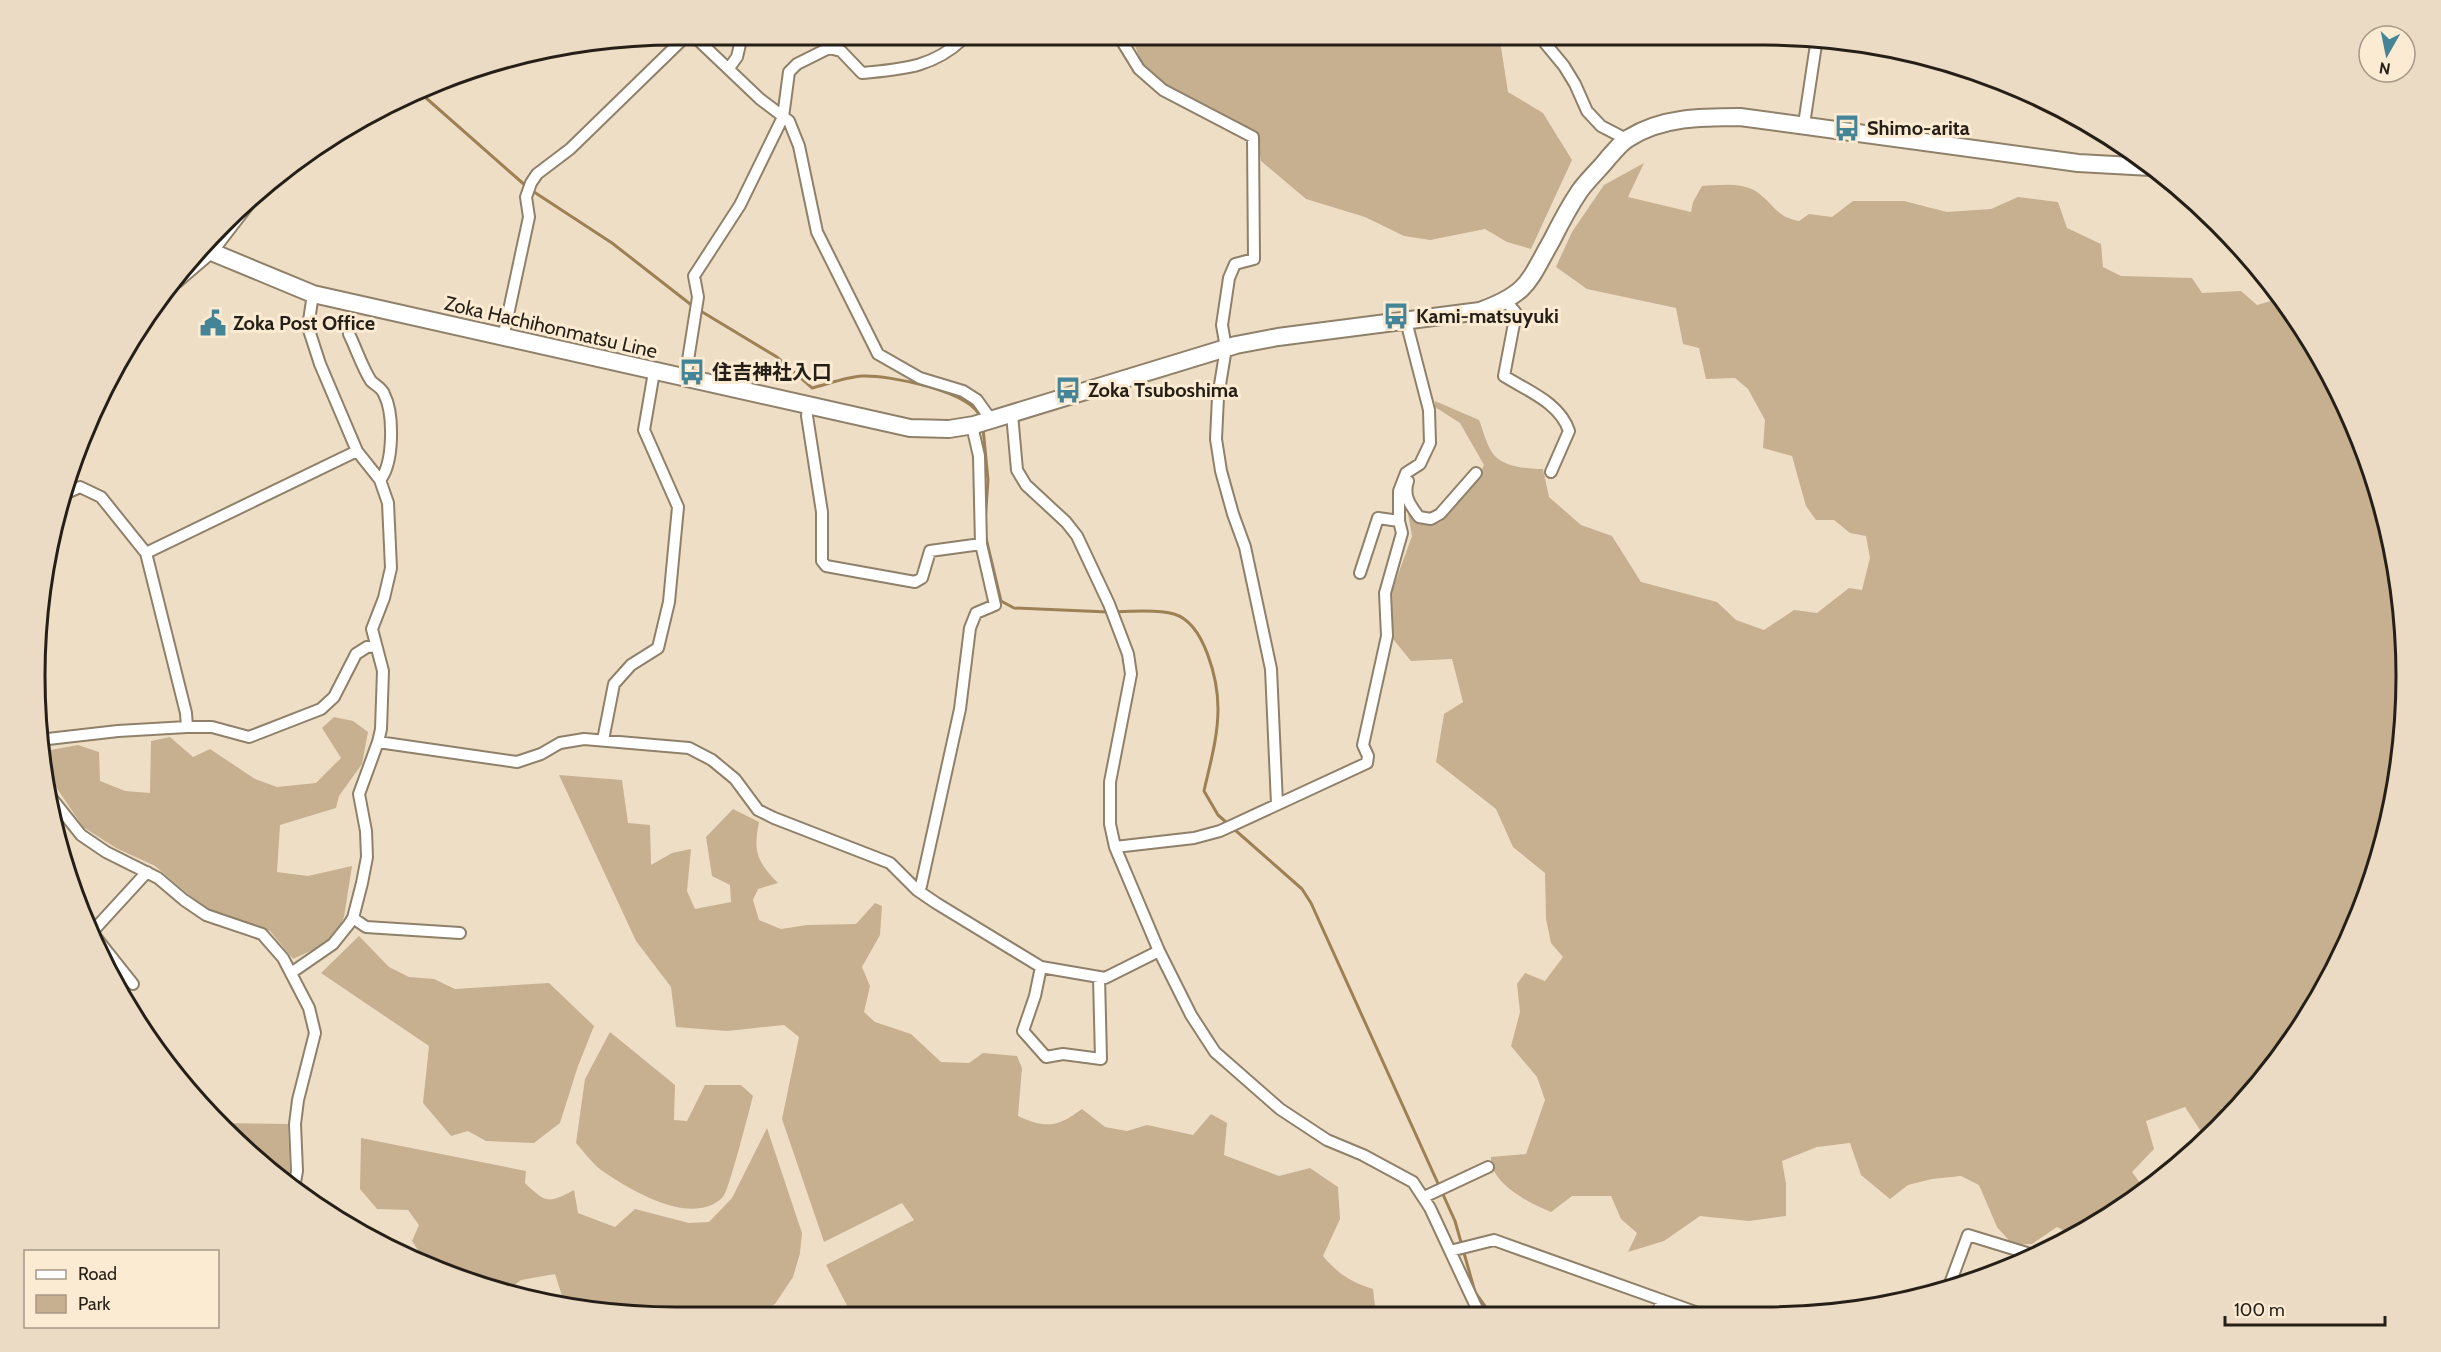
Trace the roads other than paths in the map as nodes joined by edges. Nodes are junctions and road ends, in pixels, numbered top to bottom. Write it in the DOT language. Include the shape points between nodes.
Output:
graph roads {
  1 [pos="677,45"];
  2 [pos="704,45"];
  3 [pos="740,45"];
  4 [pos="957,45"];
  5 [pos="1124,45"];
  6 [pos="1547,45"];
  7 [pos="1815,47"];
  8 [pos="729,68"];
  9 [pos="783,117"];
  10 [pos="1804,124"];
  11 [pos="1626,139"];
  12 [pos="2137,166"];
  13 [pos="210,251"];
  14 [pos="313,294"];
  15 [pos="1506,301"];
  16 [pos="1406,321"];
  17 [pos="349,334"];
  18 [pos="503,338"];
  19 [pos="1226,348"];
  20 [pos="654,372"];
  21 [pos="685,379"];
  22 [pos="808,406"];
  23 [pos="1012,414"];
  24 [pos="982,423"];
  25 [pos="357,451"];
  26 [pos="1551,472"];
  27 [pos="1406,473"];
  28 [pos="1476,473"];
  29 [pos="380,480"];
  30 [pos="73,490"];
  31 [pos="1400,521"];
  32 [pos="981,544"];
  33 [pos="146,553"];
  34 [pos="1360,573"];
  35 [pos="375,646"];
  36 [pos="187,727"];
  37 [pos="48,739"];
  38 [pos="603,740"];
  39 [pos="378,742"];
  40 [pos="1277,804"];
  41 [pos="59,809"];
  42 [pos="1115,847"];
  43 [pos="147,872"];
  44 [pos="917,890"];
  45 [pos="353,918"];
  46 [pos="97,925"];
  47 [pos="460,933"];
  48 [pos="1159,951"];
  49 [pos="112,958"];
  50 [pos="1041,967"];
  51 [pos="291,974"];
  52 [pos="1099,977"];
  53 [pos="133,984"];
  54 [pos="1488,1167"];
  55 [pos="295,1180"];
  56 [pos="1429,1195"];
  57 [pos="1449,1244"];
  58 [pos="2022,1252"];
  59 [pos="1952,1278"];
  60 [pos="1662,1300"];
  61 [pos="1476,1307"];
  62 [pos="1659,1307"];
  63 [pos="1683,1307"];
  1 -- 18 [label="street" via="531,183 526,197 529,217"];
  2 -- 8 [label="street"];
  3 -- 8 [label="street"];
  4 -- 9 [label="street" via="913,68 862,73 841,51 829,48 789,72"];
  5 -- 19 [label="street" via="1139,69 1162,90 1253,137 1254,259 1235,264 1229,278 1222,325"];
  6 -- 11 [label="street" via="1564,66 1587,111 1601,126"];
  7 -- 10 [label="street"];
  8 -- 9 [label="street"];
  9 -- 21 [label="street" via="740,205 694,276 698,297"];
  9 -- 24 [label="street" via="789,121 799,146 817,232 878,354 920,378 963,391 977,400"];
  10 -- 11 [label="main road, Zoka Hachihonmatsu Line" via="1740,117 1689,118 1642,130"];
  10 -- 12 [label="main road, Zoka Hachihonmatsu Line" via="2078,163"];
  11 -- 15 [label="main road, Zoka Hachihonmatsu Line" via="1580,190 1541,262 1525,286"];
  13 -- 14 [label="main road, Zoka Hachihonmatsu Line"];
  14 -- 18 [label="main road, Zoka Hachihonmatsu Line"];
  14 -- 25 [label="street" via="308,327"];
  15 -- 16 [label="main road, Zoka Hachihonmatsu Line" via="1480,311"];
  15 -- 26 [label="street" via="1516,313 1504,376 1555,407 1569,431"];
  16 -- 19 [label="main road, Zoka Hachihonmatsu Line" via="1278,337"];
  16 -- 27 [label="street" via="1431,427 1430,443 1420,465"];
  17 -- 29 [label="street" via="371,381 384,393 388,408 392,438 386,473"];
  18 -- 20 [label="main road, Zoka Hachihonmatsu Line"];
  19 -- 23 [label="main road, Zoka Hachihonmatsu Line"];
  19 -- 40 [label="street" via="1216,439 1221,471 1245,547 1271,669"];
  20 -- 21 [label="main road, Zoka Hachihonmatsu Line"];
  20 -- 38 [label="street" via="644,430 678,507 669,602 658,648 631,665 614,684"];
  21 -- 22 [label="main road, Zoka Hachihonmatsu Line"];
  22 -- 24 [label="main road, Zoka Hachihonmatsu Line" via="910,428 949,429"];
  22 -- 32 [label="street" via="822,512 822,561 826,566 915,582 922,578 930,550"];
  23 -- 24 [label="main road, Zoka Hachihonmatsu Line"];
  23 -- 42 [label="street" via="1017,470 1026,486 1077,536 1128,654 1131,674 1110,782 1110,824"];
  24 -- 32 [label="street"];
  25 -- 29 [label="street"];
  25 -- 33 [label="street"];
  27 -- 28 [label="street" via="1409,503 1419,517 1431,519"];
  27 -- 31 [label="street" via="1399,491"];
  29 -- 35 [label="street" via="388,502 391,568 372,629"];
  30 -- 33 [label="street" via="80,487 101,497"];
  31 -- 34 [label="street" via="1378,518"];
  31 -- 40 [label="street" via="1402,533 1385,593 1387,636 1363,745 1367,763"];
  32 -- 44 [label="street" via="995,605 976,613 970,628 960,709"];
  33 -- 36 [label="street"];
  35 -- 36 [label="street" via="356,654 334,697 321,709 249,737"];
  35 -- 39 [label="street" via="383,671"];
  36 -- 37 [label="street"];
  38 -- 39 [label="street" via="560,743 517,762"];
  38 -- 44 [label="street" via="689,748 735,779 758,810 890,863"];
  39 -- 45 [label="street" via="359,794 367,857"];
  40 -- 42 [label="street" via="1220,831 1194,838"];
  41 -- 43 [label="street" via="81,835"];
  42 -- 48 [label="street"];
  43 -- 46 [label="street"];
  43 -- 51 [label="street" via="206,915 262,934"];
  44 -- 50 [label="street"];
  45 -- 47 [label="street" via="366,927"];
  45 -- 51 [label="street" via="333,944"];
  48 -- 52 [label="street" via="1105,978"];
  48 -- 56 [label="street" via="1191,1015 1215,1052 1280,1109 1328,1140 1413,1182"];
  49 -- 53 [label="street"];
  50 -- 52 [label="street"];
  50 -- 52 [label="street" via="1023,1031 1046,1057 1063,1054 1101,1059"];
  51 -- 55 [label="street" via="309,1008 315,1033 298,1100"];
  54 -- 56 [label="street"];
  56 -- 57 [label="street"];
  57 -- 60 [label="street" via="1494,1240"];
  57 -- 61 [label="street"];
  58 -- 59 [label="street" via="1968,1235"];
  60 -- 62 [label="street"];
  60 -- 63 [label="street"];
}
